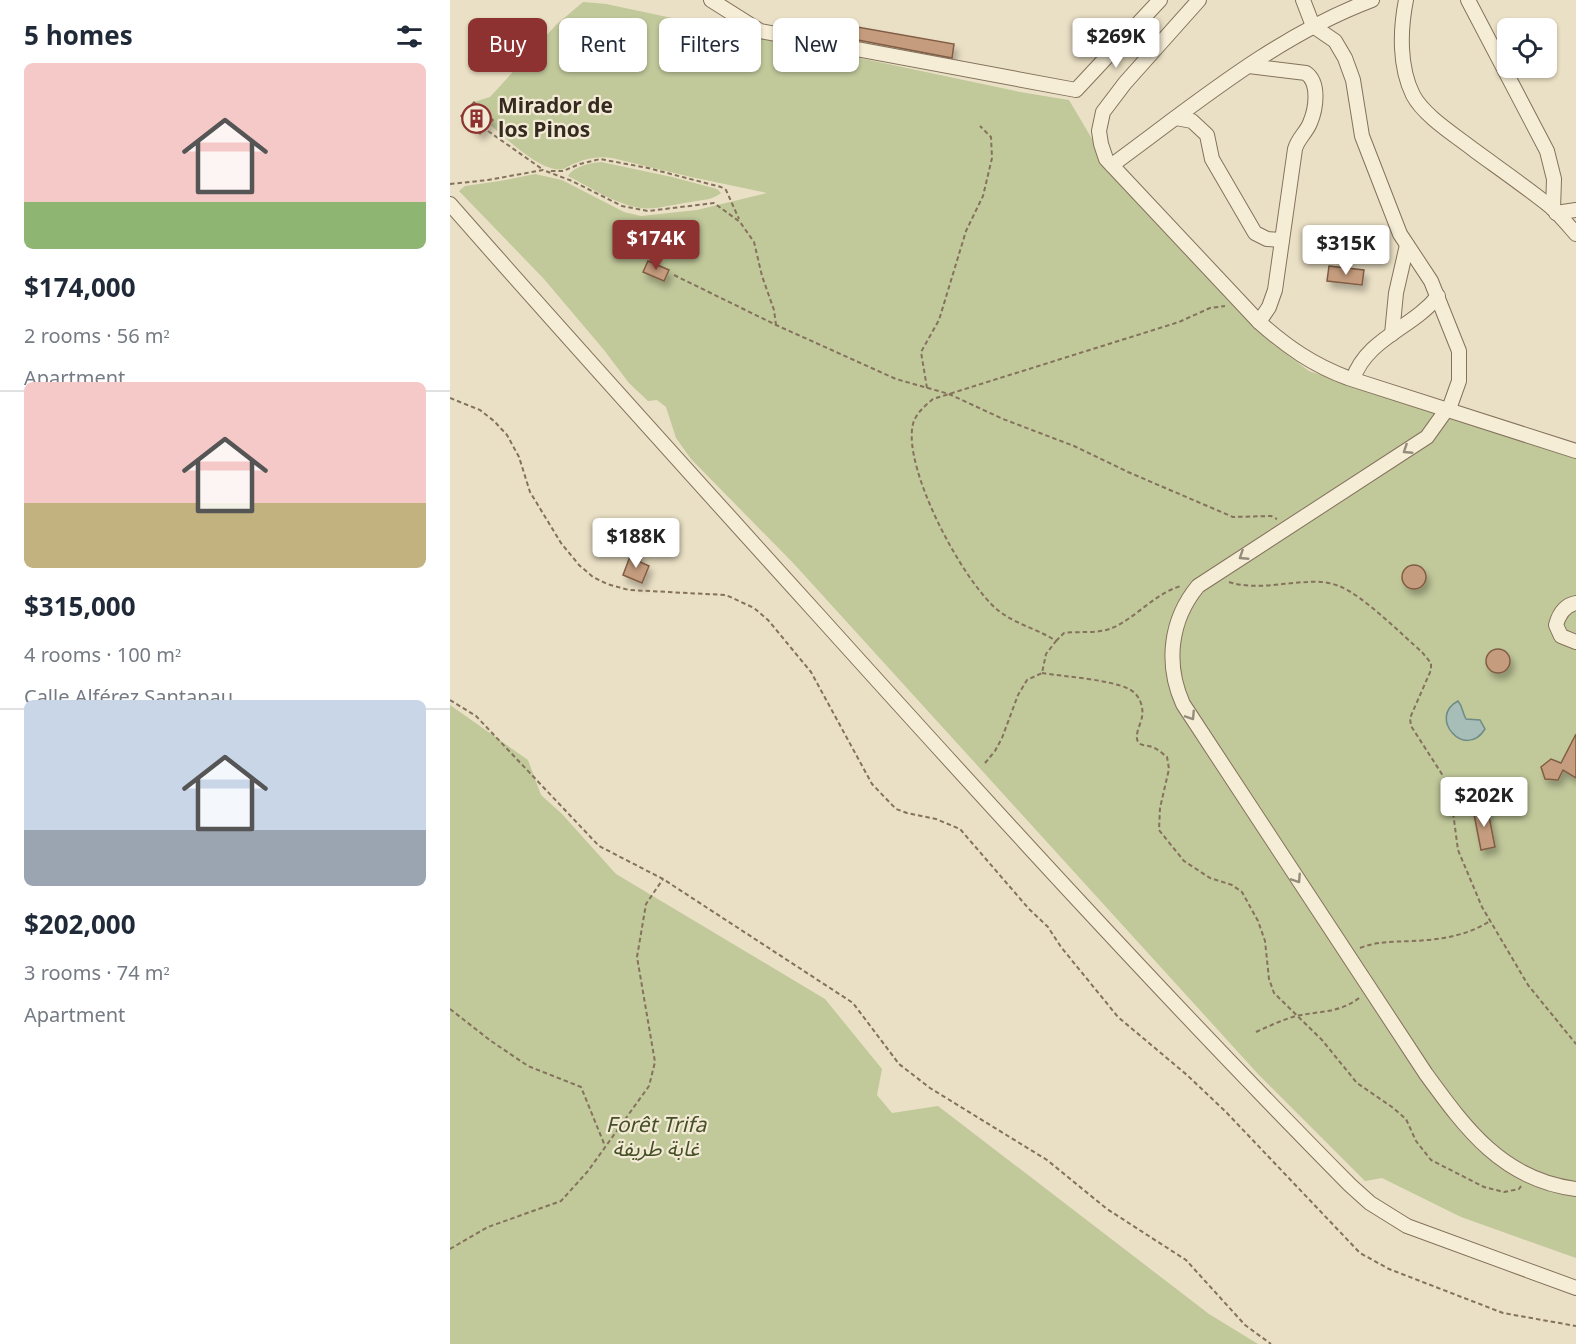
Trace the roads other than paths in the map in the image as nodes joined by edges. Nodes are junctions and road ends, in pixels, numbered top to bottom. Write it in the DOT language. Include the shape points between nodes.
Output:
graph roads {
  1 [pos="711,0"];
  2 [pos="1160,0"];
  3 [pos="1199,0"];
  4 [pos="1303,0"];
  5 [pos="1372,0"];
  6 [pos="1406,0"];
  7 [pos="1468,0"];
  8 [pos="1313,26"];
  9 [pos="1249,66"];
  10 [pos="1176,118"];
  11 [pos="1109,162"];
  12 [pos="450,204"];
  13 [pos="1576,210"];
  14 [pos="1554,211"];
  15 [pos="1576,234"];
  16 [pos="1282,240"];
  17 [pos="1407,245"];
  18 [pos="1438,296"];
  19 [pos="1259,322"];
  20 [pos="1392,334"];
  21 [pos="1353,379"];
  22 [pos="1448,409"];
  23 [pos="1576,451"];
  24 [pos="1576,603"];
  25 [pos="1576,642"];
  26 [pos="1576,1189"];
  27 [pos="1576,1288"];
  1 -- 2 [label="street" via="760,31 1076,90"];
  3 -- 11 [label="street" via="1103,112 1099,131"];
  4 -- 8 [label="street"];
  5 -- 8 [label="street"];
  6 -- 14 [label="street" via="1403,52 1407,81 1414,96 1449,131"];
  7 -- 14 [label="street" via="1547,151 1554,179"];
  8 -- 9 [label="street"];
  8 -- 17 [label="street" via="1335,41 1350,69 1362,136"];
  9 -- 10 [label="street"];
  9 -- 16 [label="street" via="1306,73 1316,88 1311,122 1295,149"];
  10 -- 11 [label="street"];
  10 -- 16 [label="street" via="1192,121 1207,135 1212,159 1255,233"];
  11 -- 19 [label="street"];
  12 -- 27 [label="street" via="1105,929 1350,1185 1407,1226"];
  13 -- 14 [label="street"];
  14 -- 15 [label="street"];
  16 -- 19 [label="street" via="1273,298"];
  17 -- 18 [label="street"];
  17 -- 20 [label="street" via="1396,292"];
  18 -- 20 [label="street"];
  18 -- 22 [label="street" via="1460,361 1460,381"];
  19 -- 21 [label="street" via="1303,357"];
  20 -- 21 [label="street" via="1365,356"];
  21 -- 22 [label="street"];
  22 -- 23 [label="street"];
  22 -- 26 [label="street, one-way" via="1426,437 1198,586 1183,606 1175,628 1172,670 1176,689 1189,714 1426,1074 1465,1126 1494,1156 1530,1176"];
  24 -- 25 [label="street" via="1563,610 1557,625 1561,636"];
}
